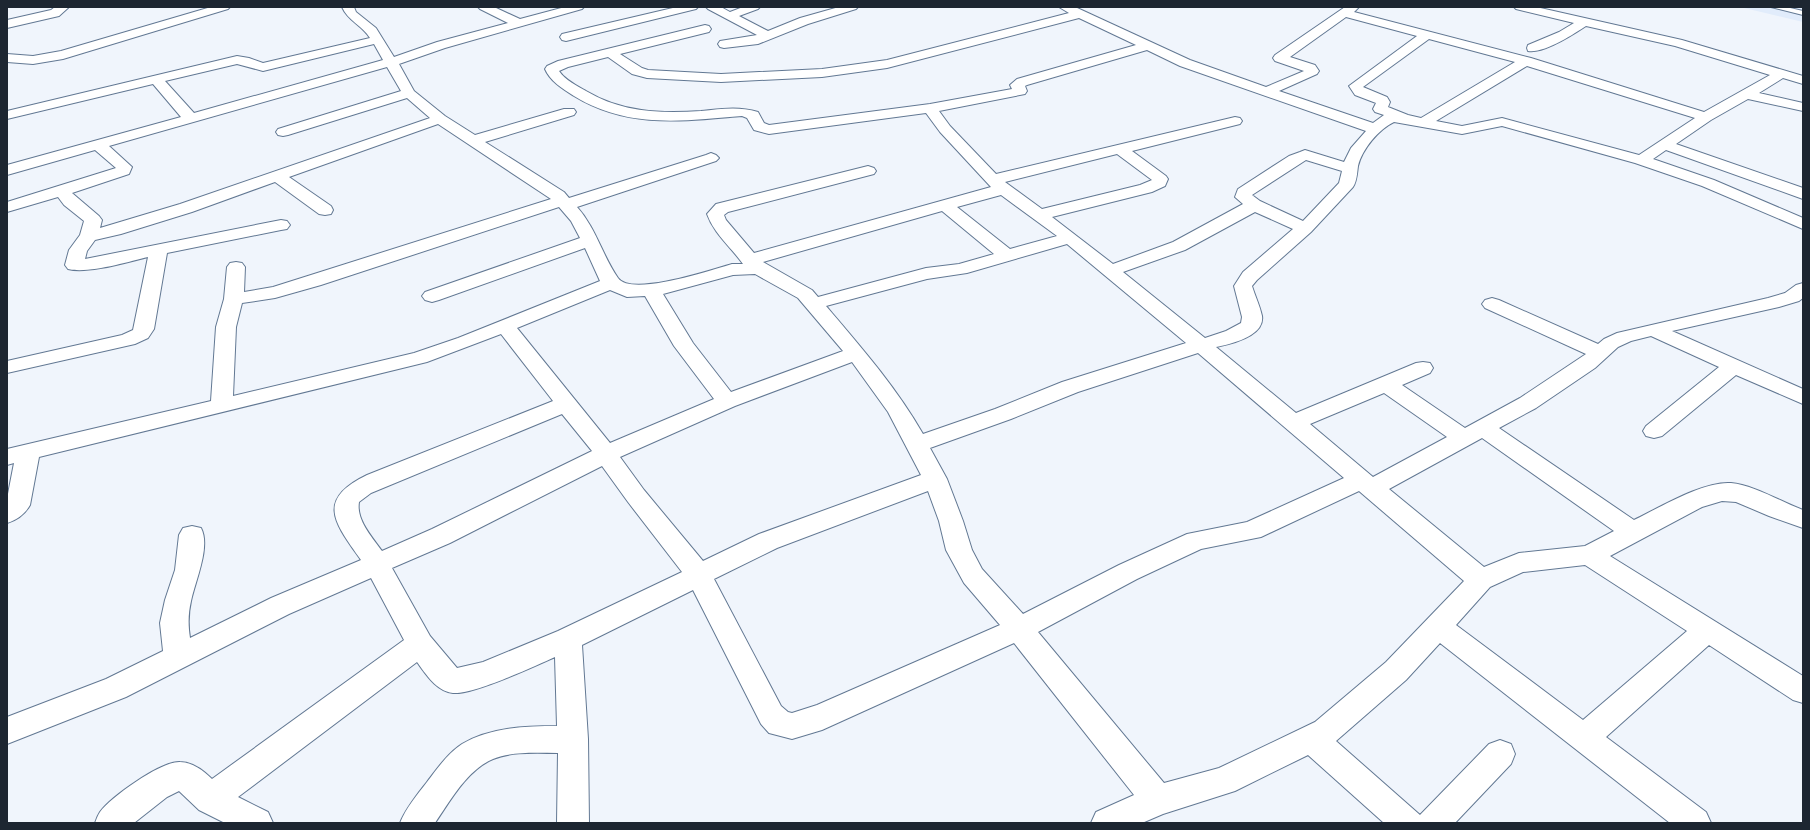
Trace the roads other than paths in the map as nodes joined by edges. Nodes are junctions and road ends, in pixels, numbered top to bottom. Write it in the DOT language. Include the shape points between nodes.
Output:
graph roads {
  1 [pos="62,7"];
  2 [pos="224,7"];
  3 [pos="348,7"];
  4 [pos="484,7"];
  5 [pos="578,7"];
  6 [pos="692,7"];
  7 [pos="712,7"];
  8 [pos="754,7"];
  9 [pos="852,7"];
  10 [pos="1520,7"];
  11 [pos="1775,7"];
  12 [pos="1348,9"];
  13 [pos="1081,10"];
  14 [pos="675,11"];
  15 [pos="1803,13"];
  16 [pos="729,16"];
  17 [pos="1584,22"];
  18 [pos="518,23"];
  19 [pos="7,24"];
  20 [pos="705,29"];
  21 [pos="1427,35"];
  22 [pos="768,36"];
  23 [pos="566,37"];
  24 [pos="376,40"];
  25 [pos="724,44"];
  26 [pos="1147,46"];
  27 [pos="1533,48"];
  28 [pos="610,52"];
  29 [pos="7,58"];
  30 [pos="1526,61"];
  31 [pos="391,62"];
  32 [pos="1783,73"];
  33 [pos="721,78"];
  34 [pos="156,79"];
  35 [pos="1803,80"];
  36 [pos="1268,91"];
  37 [pos="409,93"];
  38 [pos="1747,94"];
  39 [pos="1803,107"];
  40 [pos="930,108"];
  41 [pos="569,112"];
  42 [pos="7,115"];
  43 [pos="1706,117"];
  44 [pos="1405,118"];
  45 [pos="191,119"];
  46 [pos="440,119"];
  47 [pos="1235,121"];
  48 [pos="1424,122"];
  49 [pos="1375,128"];
  50 [pos="283,132"];
  51 [pos="474,140"];
  52 [pos="99,145"];
  53 [pos="1665,145"];
  54 [pos="1120,149"];
  55 [pos="711,158"];
  56 [pos="1641,160"];
  57 [pos="1350,169"];
  58 [pos="7,170"];
  59 [pos="868,171"];
  60 [pos="276,176"];
  61 [pos="997,184"];
  62 [pos="62,191"];
  63 [pos="1803,194"];
  64 [pos="564,203"];
  65 [pos="944,205"];
  66 [pos="1254,205"];
  67 [pos="7,207"];
  68 [pos="326,210"];
  69 [pos="1039,215"];
  70 [pos="1803,224"];
  71 [pos="281,225"];
  72 [pos="1305,228"];
  73 [pos="89,236"];
  74 [pos="1070,238"];
  75 [pos="590,240"];
  76 [pos="159,249"];
  77 [pos="1007,256"];
  78 [pos="754,264"];
  79 [pos="236,267"];
  80 [pos="1111,270"];
  81 [pos="611,283"];
  82 [pos="1803,289"];
  83 [pos="651,290"];
  84 [pos="432,296"];
  85 [pos="234,299"];
  86 [pos="813,304"];
  87 [pos="1492,304"];
  88 [pos="505,326"];
  89 [pos="1654,330"];
  90 [pos="1201,345"];
  91 [pos="1600,352"];
  92 [pos="855,354"];
  93 [pos="1734,366"];
  94 [pos="7,367"];
  95 [pos="1423,368"];
  96 [pos="1386,384"];
  97 [pos="1803,397"];
  98 [pos="727,401"];
  99 [pos="566,404"];
  100 [pos="222,406"];
  101 [pos="1295,422"];
  102 [pos="1654,431"];
  103 [pos="1474,433"];
  104 [pos="917,444"];
  105 [pos="606,454"];
  106 [pos="18,455"];
  107 [pos="935,479"];
  108 [pos="1367,484"];
  109 [pos="8,517"];
  110 [pos="1803,519"];
  111 [pos="1634,532"];
  112 [pos="192,535"];
  113 [pos="1589,555"];
  114 [pos="377,564"];
  115 [pos="699,575"];
  116 [pos="1481,580"];
  117 [pos="1438,626"];
  118 [pos="1019,629"];
  119 [pos="1707,630"];
  120 [pos="568,639"];
  121 [pos="420,644"];
  122 [pos="178,657"];
  123 [pos="1803,691"];
  124 [pos="7,731"];
  125 [pos="1311,738"];
  126 [pos="1584,738"];
  127 [pos="573,739"];
  128 [pos="1500,754"];
  129 [pos="210,799"];
  130 [pos="1158,800"];
  131 [pos="111,823"];
  132 [pos="257,823"];
  133 [pos="416,823"];
  134 [pos="573,823"];
  135 [pos="1107,823"];
  136 [pos="1408,823"];
  137 [pos="1433,823"];
  138 [pos="1695,823"];
  1 -- 19 [label="street" via="55,14"];
  2 -- 29 [label="street" via="63,54 33,60"];
  3 -- 24 [label="street" via="351,14 372,32"];
  4 -- 18 [label="street"];
  5 -- 18 [label="street"];
  6 -- 14 [label="street"];
  7 -- 16 [label="street"];
  8 -- 16 [label="street"];
  9 -- 22 [label="street" via="804,21"];
  10 -- 17 [label="street"];
  11 -- 15 [label="lane"];
  12 -- 21 [label="street"];
  12 -- 36 [label="street" via="1280,58 1312,70 1298,79"];
  13 -- 26 [label="street"];
  13 -- 33 [label="street" via="887,64 822,73"];
  14 -- 20 [label="street"];
  14 -- 23 [label="street"];
  16 -- 22 [label="street"];
  17 -- 27 [label="street" via="1563,35"];
  17 -- 32 [label="street" via="1678,43"];
  18 -- 31 [label="street"];
  20 -- 25 [label="street" via="718,36"];
  20 -- 28 [label="street"];
  21 -- 30 [label="street"];
  21 -- 44 [label="street" via="1356,86 1360,92 1382,100 1380,109"];
  22 -- 25 [label="street" via="754,41"];
  24 -- 31 [label="street"];
  24 -- 34 [label="street" via="267,67 259,67 246,60 237,60"];
  25 -- 33 [label="street"];
  26 -- 36 [label="street" via="1185,63"];
  26 -- 40 [label="street" via="1022,82 1017,85 1020,90 1016,92"];
  28 -- 33 [label="street" via="637,71 647,74"];
  28 -- 40 [label="street" via="555,66 552,69 575,90 618,112 660,118 743,112 753,115 756,125 762,129"];
  30 -- 43 [label="street"];
  30 -- 48 [label="street"];
  31 -- 37 [label="street"];
  31 -- 45 [label="street"];
  32 -- 35 [label="street"];
  32 -- 38 [label="street"];
  34 -- 42 [label="street"];
  34 -- 45 [label="street"];
  36 -- 49 [label="street"];
  37 -- 46 [label="street"];
  37 -- 50 [label="street"];
  38 -- 39 [label="street"];
  38 -- 43 [label="street"];
  40 -- 61 [label="street" via="945,129"];
  41 -- 51 [label="street"];
  43 -- 53 [label="street"];
  44 -- 48 [label="street"];
  44 -- 49 [label="street" via="1387,118"];
  45 -- 52 [label="street"];
  46 -- 51 [label="street"];
  46 -- 60 [label="street"];
  47 -- 54 [label="street"];
  48 -- 56 [label="street" via="1473,130 1495,121 1502,122"];
  49 -- 57 [label="street" via="1359,148"];
  51 -- 64 [label="street" via="558,196"];
  52 -- 58 [label="street"];
  52 -- 62 [label="street" via="124,167 123,171"];
  53 -- 56 [label="street"];
  53 -- 63 [label="street"];
  54 -- 61 [label="street"];
  54 -- 69 [label="street" via="1155,174 1160,179 1159,183 1146,189"];
  55 -- 64 [label="street"];
  56 -- 70 [label="street" via="1708,183"];
  57 -- 66 [label="street" via="1309,155 1301,156 1244,192 1243,197"];
  57 -- 72 [label="street" via="1347,184"];
  59 -- 78 [label="street" via="733,205 717,212 716,218 721,226"];
  60 -- 68 [label="street"];
  60 -- 73 [label="street" via="122,228"];
  61 -- 65 [label="street"];
  61 -- 69 [label="street"];
  62 -- 67 [label="street"];
  62 -- 73 [label="street" via="93,220"];
  64 -- 75 [label="street" via="580,219"];
  64 -- 85 [label="street" via="314,281 275,292"];
  65 -- 77 [label="street"];
  65 -- 78 [label="street"];
  66 -- 72 [label="street"];
  66 -- 80 [label="street" via="1179,246"];
  69 -- 74 [label="street"];
  71 -- 76 [label="street"];
  72 -- 90 [label="street" via="1250,276 1243,286 1252,317 1251,325 1228,338"];
  73 -- 76 [label="street" via="78,250 74,265"];
  74 -- 77 [label="street"];
  74 -- 80 [label="street"];
  75 -- 81 [label="street"];
  75 -- 84 [label="street"];
  76 -- 94 [label="street" via="141,334 128,340"];
  77 -- 86 [label="street"];
  78 -- 83 [label="street"];
  78 -- 86 [label="street" via="805,294"];
  79 -- 85 [label="street"];
  80 -- 90 [label="street"];
  81 -- 83 [label="street" via="628,291"];
  81 -- 88 [label="street"];
  82 -- 89 [label="street" via="1792,297 1772,303"];
  83 -- 98 [label="street" via="684,346"];
  85 -- 100 [label="street" via="226,327"];
  86 -- 92 [label="street"];
  87 -- 91 [label="street"];
  88 -- 99 [label="street"];
  88 -- 100 [label="street" via="420,358"];
  89 -- 91 [label="street" via="1624,337 1610,343"];
  89 -- 93 [label="street"];
  90 -- 101 [label="street"];
  90 -- 104 [label="street" via="1070,387"];
  91 -- 103 [label="street" via="1588,363 1528,403"];
  92 -- 98 [label="street"];
  92 -- 104 [label="street" via="898,410"];
  93 -- 97 [label="street"];
  93 -- 102 [label="street"];
  95 -- 96 [label="street"];
  96 -- 101 [label="street"];
  96 -- 103 [label="street"];
  98 -- 105 [label="street"];
  99 -- 105 [label="street"];
  99 -- 114 [label="street" via="356,490 345,508 348,519"];
  100 -- 106 [label="street"];
  101 -- 108 [label="street"];
  103 -- 108 [label="street"];
  103 -- 111 [label="street"];
  104 -- 107 [label="street"];
  105 -- 114 [label="street" via="441,536"];
  105 -- 115 [label="street"];
  106 -- 109 [label="street" via="18,505"];
  107 -- 115 [label="street" via="768,542"];
  107 -- 118 [label="street" via="959,550 973,576"];
  108 -- 116 [label="street"];
  108 -- 118 [label="street" via="1252,530 1196,541 1128,572"];
  110 -- 111 [label="street" via="1743,495 1721,492 1693,501"];
  111 -- 113 [label="street"];
  112 -- 122 [label="street" via="188,570 178,600 174,623"];
  113 -- 116 [label="street" via="1519,563"];
  113 -- 119 [label="street"];
  114 -- 121 [label="street"];
  114 -- 122 [label="street" via="280,606"];
  115 -- 118 [label="street" via="771,715 780,724 792,726 822,717"];
  115 -- 120 [label="street"];
  116 -- 117 [label="street"];
  117 -- 125 [label="street" via="1396,671 1326,731"];
  117 -- 126 [label="street"];
  118 -- 130 [label="street"];
  119 -- 123 [label="street"];
  119 -- 126 [label="street"];
  120 -- 121 [label="street" via="482,674 452,681 444,676"];
  120 -- 127 [label="street"];
  121 -- 129 [label="street"];
  122 -- 124 [label="street" via="116,688"];
  125 -- 130 [label="street" via="1224,781"];
  125 -- 136 [label="street"];
  126 -- 138 [label="street"];
  127 -- 133 [label="street" via="527,740 489,746 458,768"];
  127 -- 134 [label="street"];
  128 -- 137 [label="street"];
  129 -- 131 [label="street" via="188,779 173,776 151,790"];
  129 -- 132 [label="street"];
  130 -- 135 [label="street"];
}
